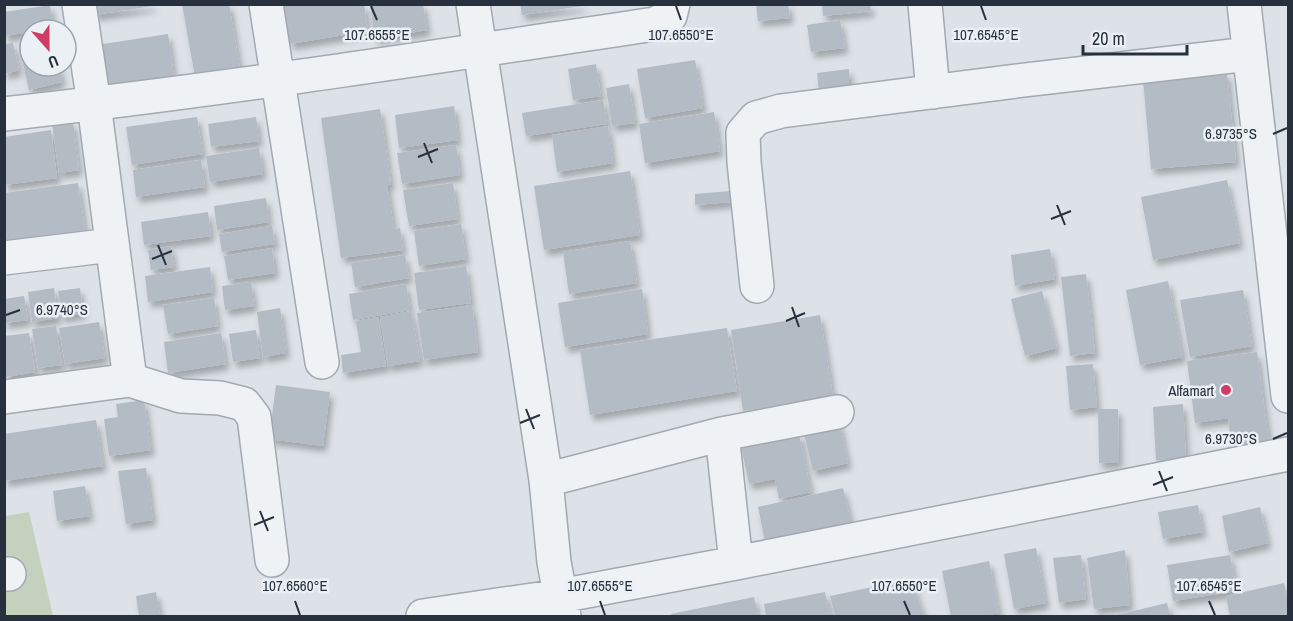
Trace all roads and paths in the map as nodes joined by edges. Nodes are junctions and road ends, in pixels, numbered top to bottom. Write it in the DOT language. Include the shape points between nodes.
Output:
graph roads {
  1 [pos="79,4"];
  2 [pos="266,4"];
  3 [pos="473,4"];
  4 [pos="673,4"];
  5 [pos="925,4"];
  6 [pos="1244,4"];
  7 [pos="481,50"];
  8 [pos="1249,54"];
  9 [pos="277,79"];
  10 [pos="933,92"];
  11 [pos="94,104"];
  12 [pos="4,114"];
  13 [pos="1274,142"];
  14 [pos="112,245"];
  15 [pos="4,258"];
  16 [pos="757,286"];
  17 [pos="322,362"];
  18 [pos="130,380"];
  19 [pos="1288,396"];
  20 [pos="4,397"];
  21 [pos="837,412"];
  22 [pos="722,434"];
  23 [pos="1288,454"];
  24 [pos="546,480"];
  25 [pos="272,560"];
  26 [pos="736,563"];
  27 [pos="562,606"];
  28 [pos="423,616"];
  1 -- 11 [label="street"];
  2 -- 9 [label="street"];
  3 -- 7 [label="street"];
  4 -- 7 [label="street" via="670,16 655,24"];
  5 -- 10 [label="street"];
  6 -- 8 [label="street"];
  7 -- 9 [label="street"];
  7 -- 24 [label="street"];
  8 -- 10 [label="street"];
  8 -- 13 [label="street"];
  9 -- 11 [label="street"];
  9 -- 17 [label="street"];
  10 -- 16 [label="street" via="782,111 756,118 743,133"];
  11 -- 12 [label="street"];
  11 -- 14 [label="street"];
  13 -- 19 [label="street"];
  14 -- 15 [label="street"];
  14 -- 18 [label="street"];
  18 -- 20 [label="street"];
  18 -- 25 [label="street" via="181,396 244,404 254,417"];
  21 -- 22 [label="street"];
  22 -- 24 [label="street"];
  22 -- 26 [label="street"];
  23 -- 26 [label="street"];
  24 -- 27 [label="street"];
  26 -- 27 [label="street"];
  27 -- 28 [label="street"];
}
